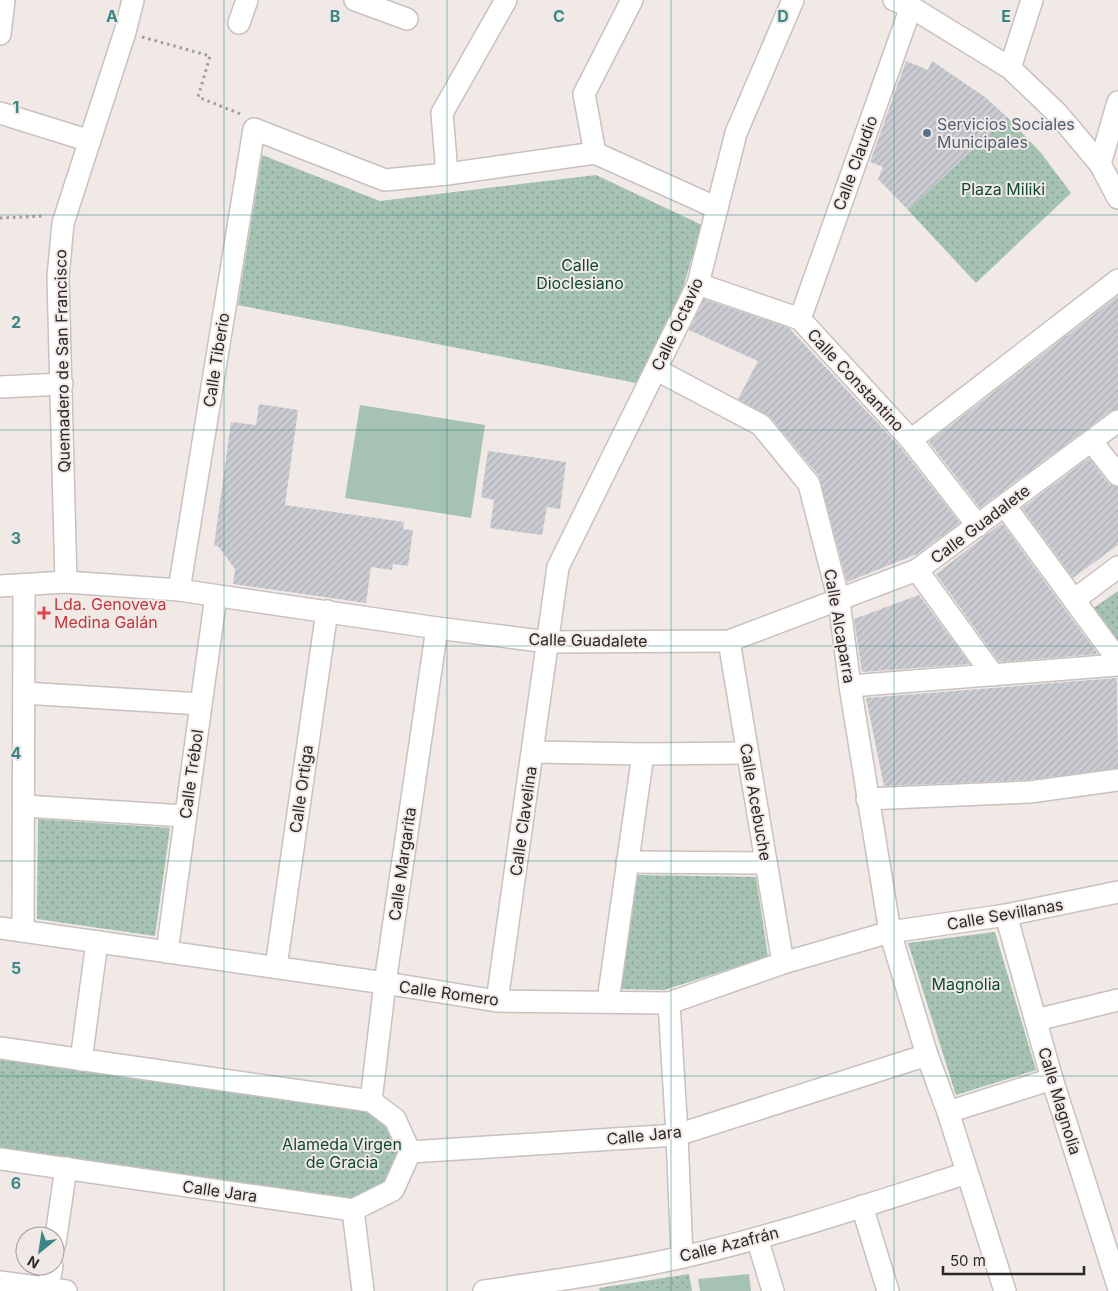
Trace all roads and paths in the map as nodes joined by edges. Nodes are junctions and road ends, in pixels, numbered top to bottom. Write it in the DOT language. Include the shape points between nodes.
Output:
graph roads {
  1 [pos="4,0"];
  2 [pos="133,0"];
  3 [pos="248,0"];
  4 [pos="355,0"];
  5 [pos="506,0"];
  6 [pos="632,0"];
  7 [pos="793,0"];
  8 [pos="1032,0"];
  9 [pos="903,3"];
  10 [pos="407,19"];
  11 [pos="239,23"];
  12 [pos="125,32"];
  13 [pos="0,34"];
  14 [pos="1010,68"];
  15 [pos="1118,102"];
  16 [pos="0,113"];
  17 [pos="254,129"];
  18 [pos="90,141"];
  19 [pos="595,153"];
  20 [pos="1100,164"];
  21 [pos="448,174"];
  22 [pos="1118,198"];
  23 [pos="716,208"];
  24 [pos="65,215"];
  25 [pos="0,218"];
  26 [pos="1118,280"];
  27 [pos="698,284"];
  28 [pos="800,319"];
  29 [pos="657,370"];
  30 [pos="62,384"];
  31 [pos="0,387"];
  32 [pos="1118,421"];
  33 [pos="911,440"];
  34 [pos="1092,442"];
  35 [pos="1118,475"];
  36 [pos="1005,506"];
  37 [pos="978,526"];
  38 [pos="1118,567"];
  39 [pos="918,570"];
  40 [pos="66,582"];
  41 [pos="24,585"];
  42 [pos="0,586"];
  43 [pos="179,590"];
  44 [pos="216,596"];
  45 [pos="1074,600"];
  46 [pos="839,601"];
  47 [pos="327,612"];
  48 [pos="437,628"];
  49 [pos="729,641"];
  50 [pos="548,642"];
  51 [pos="1118,660"];
  52 [pos="1118,665"];
  53 [pos="993,675"];
  54 [pos="850,686"];
  55 [pos="24,693"];
  56 [pos="201,704"];
  57 [pos="534,752"];
  58 [pos="747,753"];
  59 [pos="643,754"];
  60 [pos="1118,780"];
  61 [pos="868,799"];
  62 [pos="24,806"];
  63 [pos="185,816"];
  64 [pos="627,862"];
  65 [pos="766,863"];
  66 [pos="1118,892"];
  67 [pos="1006,915"];
  68 [pos="0,928"];
  69 [pos="23,931"];
  70 [pos="890,932"];
  71 [pos="97,942"];
  72 [pos="168,952"];
  73 [pos="783,964"];
  74 [pos="276,968"];
  75 [pos="385,983"];
  76 [pos="1118,1000"];
  77 [pos="497,1001"];
  78 [pos="608,1001"];
  79 [pos="670,1003"];
  80 [pos="1036,1020"];
  81 [pos="0,1048"];
  82 [pos="927,1056"];
  83 [pos="81,1060"];
  84 [pos="1052,1079"];
  85 [pos="370,1101"];
  86 [pos="948,1112"];
  87 [pos="678,1135"];
  88 [pos="410,1152"];
  89 [pos="0,1159"];
  90 [pos="66,1168"];
  91 [pos="967,1173"];
  92 [pos="862,1206"];
  93 [pos="353,1210"];
  94 [pos="57,1226"];
  95 [pos="757,1238"];
  96 [pos="682,1257"];
  97 [pos="54,1276"];
  98 [pos="0,1282"];
  99 [pos="584,1284"];
  100 [pos="1118,1286"];
  101 [pos="57,1290"];
  102 [pos="363,1291"];
  103 [pos="484,1291"];
  104 [pos="773,1291"];
  105 [pos="888,1291"];
  106 [pos="1005,1291"];
  1 -- 13 [label="street"];
  2 -- 12 [label="street, Quemadero de San Francisco"];
  3 -- 11 [label="street"];
  4 -- 10 [label="street"];
  5 -- 21 [label="street" via="442,113"];
  6 -- 19 [label="street" via="584,94"];
  7 -- 23 [label="street, Calle Octavio" via="736,133"];
  8 -- 14 [label="street"];
  9 -- 14 [label="street"];
  9 -- 28 [label="street, Calle Claudio"];
  12 -- 17 [label="path" via="210,56 198,97 242,114"];
  12 -- 18 [label="street, Quemadero de San Francisco"];
  14 -- 20 [label="street" via="1057,112"];
  15 -- 20 [label="street"];
  16 -- 18 [label="street"];
  17 -- 21 [label="street" via="385,180"];
  17 -- 43 [label="street, Calle Tiberio"];
  18 -- 24 [label="street, Quemadero de San Francisco"];
  19 -- 21 [label="street"];
  19 -- 23 [label="street"];
  20 -- 22 [label="street"];
  23 -- 27 [label="street, Calle Octavio"];
  24 -- 25 [label="path"];
  24 -- 30 [label="street, Quemadero de San Francisco" via="58,277"];
  26 -- 33 [label="street"];
  27 -- 28 [label="street, Calle Constantino"];
  27 -- 29 [label="street, Calle Octavio"];
  28 -- 33 [label="street, Calle Constantino"];
  29 -- 46 [label="street, Calle Alcaparra" via="761,425 809,484"];
  29 -- 50 [label="street, Calle Octavio" via="558,567"];
  30 -- 31 [label="street"];
  30 -- 40 [label="street, Quemadero de San Francisco"];
  32 -- 34 [label="street, Calle Guadalete"];
  33 -- 37 [label="street, Calle Constantino"];
  34 -- 35 [label="street"];
  34 -- 36 [label="street, Calle Guadalete"];
  36 -- 37 [label="street, Calle Guadalete"];
  36 -- 45 [label="street"];
  37 -- 39 [label="street, Calle Guadalete"];
  38 -- 45 [label="street"];
  39 -- 46 [label="street, Calle Guadalete"];
  39 -- 53 [label="street"];
  40 -- 41 [label="street, Calle Guadalete"];
  40 -- 43 [label="street, Calle Guadalete"];
  41 -- 42 [label="street, Calle Guadalete"];
  41 -- 55 [label="street"];
  43 -- 44 [label="street, Calle Guadalete"];
  44 -- 47 [label="street, Calle Guadalete"];
  44 -- 56 [label="street, Calle Trébol"];
  45 -- 51 [label="street"];
  46 -- 49 [label="street, Calle Guadalete"];
  46 -- 54 [label="street, Calle Alcaparra"];
  47 -- 48 [label="street, Calle Guadalete"];
  47 -- 74 [label="street, Calle Ortiga"];
  48 -- 50 [label="street, Calle Guadalete"];
  48 -- 75 [label="street, Calle Margarita"];
  49 -- 50 [label="street, Calle Guadalete"];
  49 -- 58 [label="street, Calle Acebuche"];
  50 -- 57 [label="street, Calle Clavelina"];
  52 -- 53 [label="street"];
  53 -- 54 [label="street"];
  54 -- 61 [label="street, Calle Alcaparra"];
  55 -- 56 [label="street"];
  55 -- 62 [label="street"];
  56 -- 63 [label="street, Calle Trébol"];
  57 -- 59 [label="street"];
  57 -- 77 [label="street, Calle Clavelina"];
  58 -- 59 [label="street"];
  58 -- 65 [label="street, Calle Acebuche"];
  59 -- 64 [label="street"];
  60 -- 61 [label="street" via="1030,792"];
  61 -- 70 [label="street, Calle Alcaparra"];
  62 -- 63 [label="street"];
  62 -- 69 [label="street"];
  63 -- 72 [label="street, Calle Trébol"];
  64 -- 65 [label="street"];
  64 -- 78 [label="street"];
  65 -- 73 [label="street, Calle Acebuche"];
  66 -- 67 [label="street, Calle Sevillanas"];
  67 -- 70 [label="street, Calle Sevillanas"];
  67 -- 80 [label="street, Calle Magnolia"];
  68 -- 69 [label="street, Calle Romero"];
  69 -- 71 [label="street, Calle Romero"];
  70 -- 73 [label="street, Calle Romero"];
  70 -- 82 [label="street, Calle Alcaparra"];
  71 -- 72 [label="street, Calle Romero"];
  71 -- 83 [label="street"];
  72 -- 74 [label="street, Calle Romero"];
  73 -- 79 [label="street, Calle Romero"];
  74 -- 75 [label="street, Calle Romero"];
  75 -- 77 [label="street, Calle Romero"];
  75 -- 85 [label="street, Calle Margarita"];
  76 -- 80 [label="street"];
  77 -- 78 [label="street, Calle Romero"];
  78 -- 79 [label="street, Calle Romero"];
  79 -- 87 [label="street"];
  80 -- 84 [label="street, Calle Magnolia"];
  81 -- 83 [label="street"];
  82 -- 86 [label="street, Calle Alcaparra"];
  82 -- 87 [label="street, Calle Jara"];
  83 -- 85 [label="street"];
  84 -- 86 [label="street"];
  84 -- 100 [label="street, Calle Magnolia"];
  85 -- 88 [label="street" via="395,1119"];
  86 -- 91 [label="street, Calle Alcaparra"];
  87 -- 88 [label="street, Calle Jara"];
  87 -- 96 [label="street"];
  88 -- 93 [label="street" via="393,1190"];
  89 -- 90 [label="street, Calle Jara"];
  90 -- 93 [label="street, Calle Jara"];
  90 -- 94 [label="street"];
  91 -- 92 [label="street, Calle Azafrán"];
  91 -- 106 [label="street, Calle Alcaparra"];
  92 -- 95 [label="street, Calle Azafrán"];
  92 -- 105 [label="street"];
  93 -- 102 [label="street"];
  95 -- 96 [label="street, Calle Azafrán"];
  95 -- 104 [label="street"];
  96 -- 99 [label="street, Calle Azafrán"];
  97 -- 101 [label="street"];
  98 -- 101 [label="street"];
  99 -- 103 [label="street, Calle Azafrán"];
}
